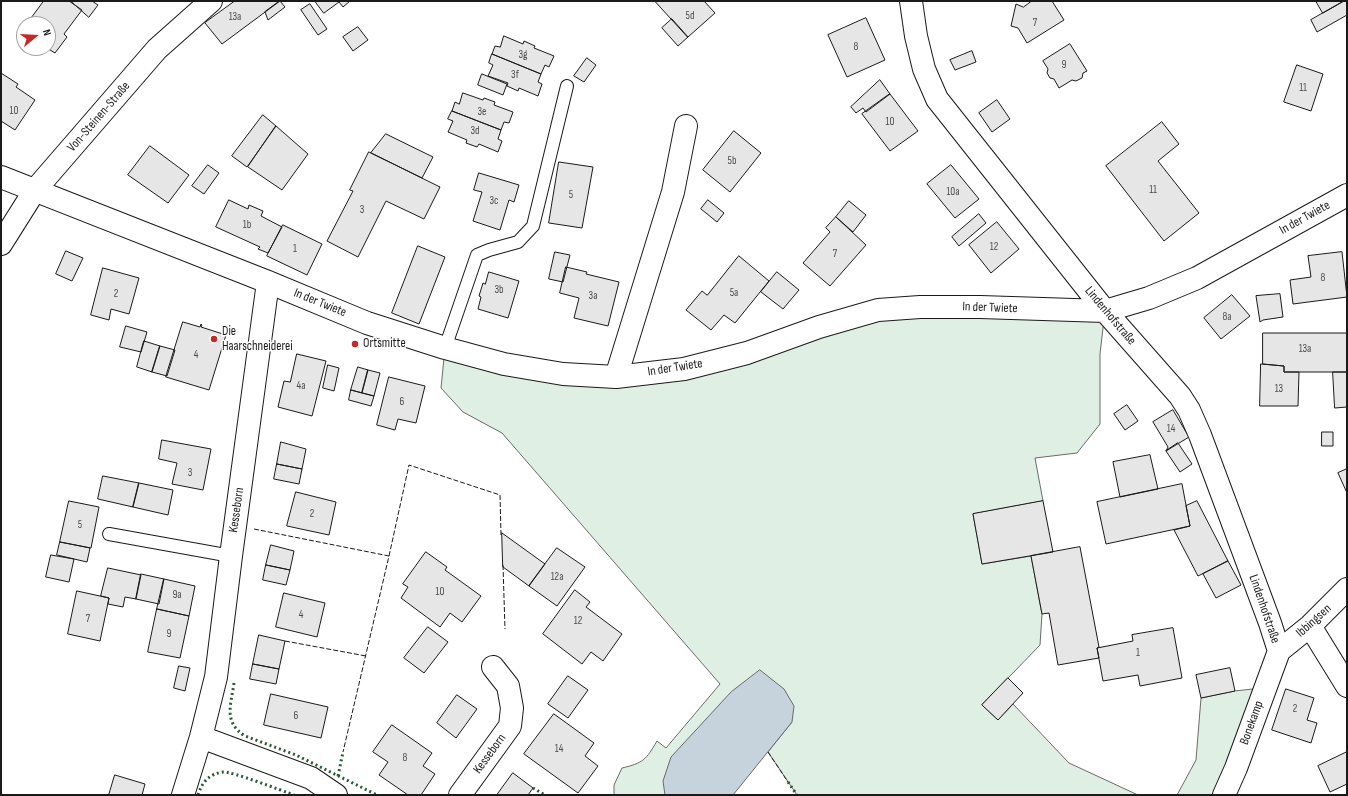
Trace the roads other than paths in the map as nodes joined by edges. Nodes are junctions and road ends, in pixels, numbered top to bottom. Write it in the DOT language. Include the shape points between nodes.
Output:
graph roads {
  1 [pos="211,1"];
  2 [pos="910,1"];
  3 [pos="567,86"];
  4 [pos="686,126"];
  5 [pos="1,177"];
  6 [pos="35,190"];
  7 [pos="1347,195"];
  8 [pos="1,244"];
  9 [pos="268,282"];
  10 [pos="1105,311"];
  11 [pos="445,348"];
  12 [pos="616,377"];
  13 [pos="109,534"];
  14 [pos="231,556"];
  15 [pos="1347,589"];
  16 [pos="1310,626"];
  17 [pos="1278,651"];
  18 [pos="492,668"];
  19 [pos="1347,686"];
  20 [pos="201,737"];
  21 [pos="183,795"];
  22 [pos="336,795"];
  23 [pos="460,795"];
  24 [pos="1224,795"];
  1 -- 6 [label="street, Von-Steinen-Straße" via="157,48"];
  2 -- 10 [label="street, Lindenhofstraße" via="924,69 937,99"];
  3 -- 11 [label="lane" via="533,226 518,242 477,255"];
  4 -- 12 [label="street" via="673,192"];
  5 -- 6 [label="street, In der Twiete"];
  6 -- 8 [label="street, Von-Steinen-Straße"];
  6 -- 9 [label="street, In der Twiete"];
  7 -- 10 [label="street, In der Twiete" via="1197,278 1149,298"];
  9 -- 11 [label="street, In der Twiete" via="367,323"];
  9 -- 14 [label="street, Kesseborn"];
  10 -- 12 [label="street, In der Twiete" via="972,307 878,310 819,327 747,353 684,369"];
  10 -- 17 [label="street, Lindenhofstraße" via="1180,396 1189,410 1265,608"];
  11 -- 12 [label="street, In der Twiete" via="504,364 563,374"];
  13 -- 14 [label="lane"];
  14 -- 20 [label="street, Kesseborn" via="216,677"];
  15 -- 16 [label="street, Ibbingsen"];
  16 -- 17 [label="street, Ibbingsen"];
  16 -- 19 [label="street"];
  17 -- 24 [label="street, Bonekamp"];
  18 -- 23 [label="street, Kesseborn" via="508,686 512,708 510,726"];
  20 -- 21 [label="street, Kesseborn"];
  20 -- 22 [label="street" via="310,778"];
}
